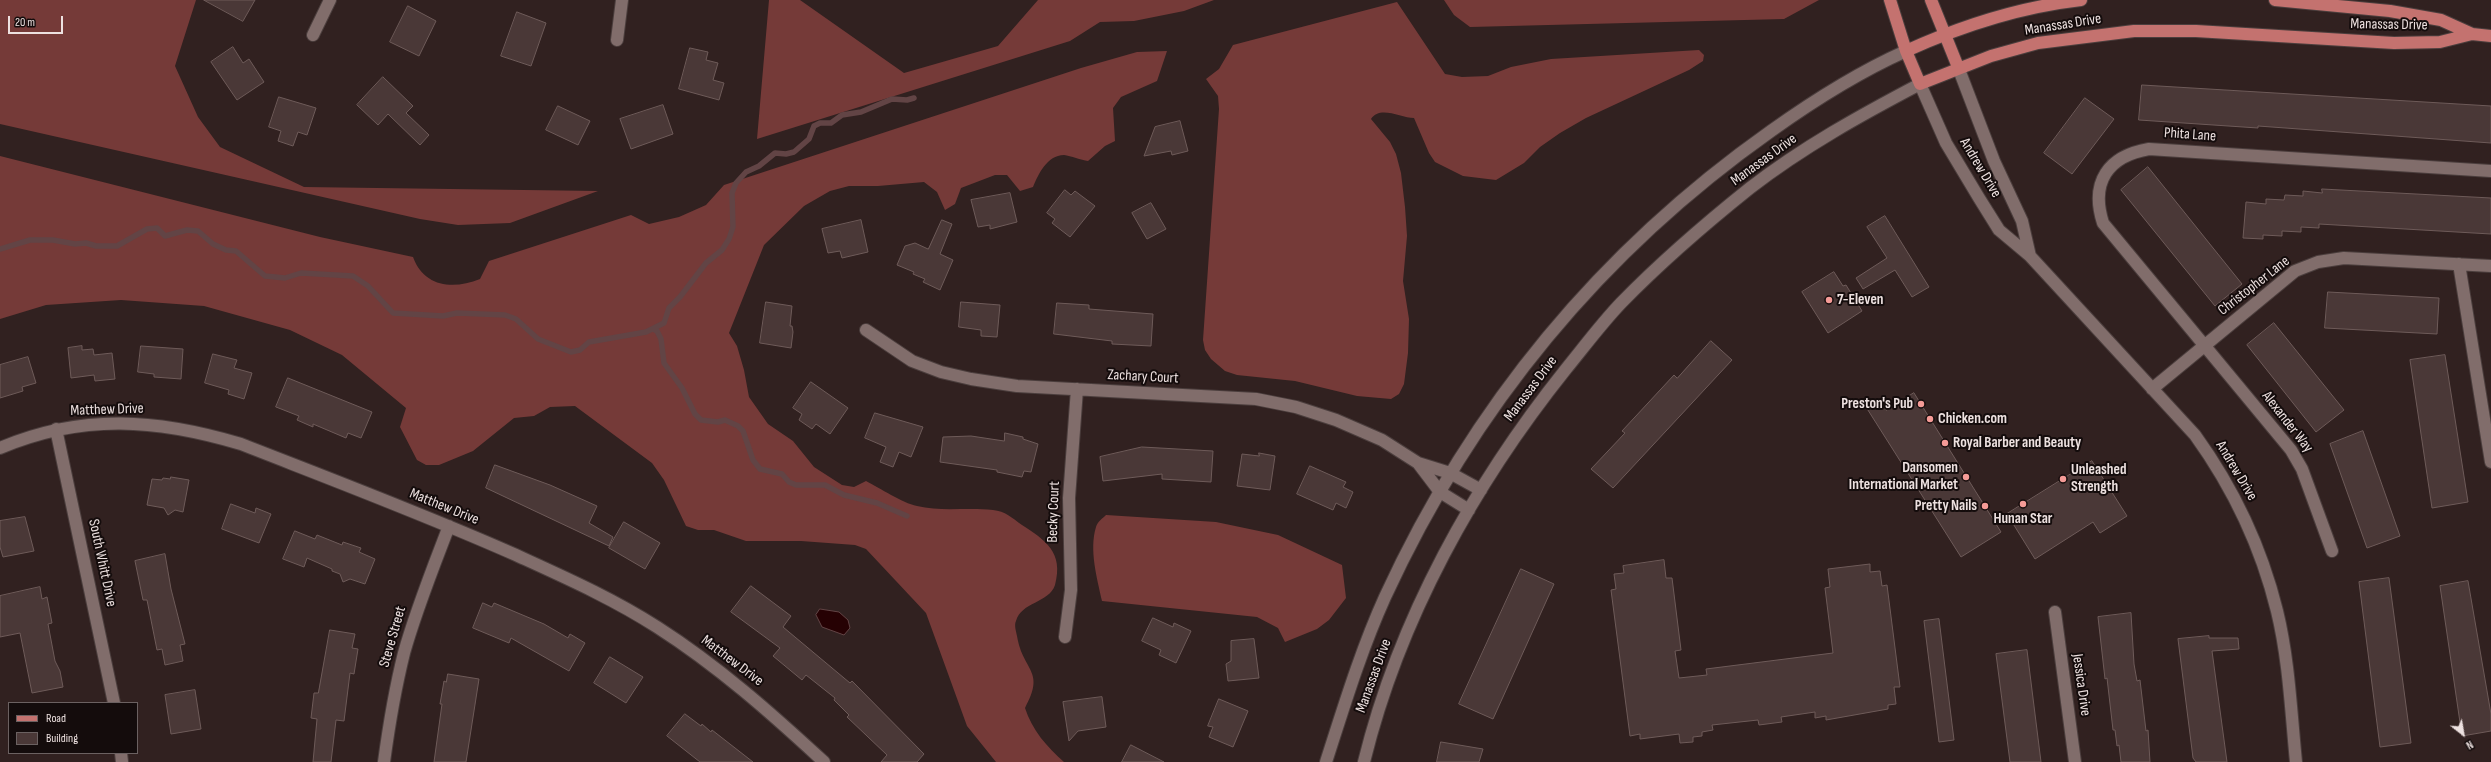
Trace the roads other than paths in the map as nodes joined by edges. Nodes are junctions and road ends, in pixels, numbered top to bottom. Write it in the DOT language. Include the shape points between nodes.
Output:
graph roads {
  1 [pos="330,0"];
  2 [pos="622,0"];
  3 [pos="1890,0"];
  4 [pos="1930,0"];
  5 [pos="2081,0"];
  6 [pos="2275,0"];
  7 [pos="1944,33"];
  8 [pos="2472,34"];
  9 [pos="313,35"];
  10 [pos="2491,36"];
  11 [pos="617,40"];
  12 [pos="1906,51"];
  13 [pos="1958,67"];
  14 [pos="1920,84"];
  15 [pos="2491,171"];
  16 [pos="2030,256"];
  17 [pos="2459,264"];
  18 [pos="2491,266"];
  19 [pos="866,330"];
  20 [pos="2205,346"];
  21 [pos="1077,389"];
  22 [pos="2152,389"];
  23 [pos="56,429"];
  24 [pos="0,448"];
  25 [pos="2491,462"];
  26 [pos="1418,463"];
  27 [pos="1450,473"];
  28 [pos="1481,490"];
  29 [pos="1440,492"];
  30 [pos="1469,510"];
  31 [pos="449,526"];
  32 [pos="2332,551"];
  33 [pos="2055,612"];
  34 [pos="1065,637"];
  35 [pos="114,702"];
  36 [pos="384,762"];
  37 [pos="824,762"];
  38 [pos="1326,762"];
  39 [pos="1364,762"];
  40 [pos="2075,762"];
  41 [pos="2296,762"];
  1 -- 9 [label="street"];
  2 -- 11 [label="street"];
  3 -- 12 [label="main road"];
  4 -- 7 [label="main road"];
  5 -- 7 [label="main road, Manassas Drive" via="2023,10"];
  6 -- 8 [label="main road, Manassas Drive" via="2390,11 2441,20"];
  7 -- 12 [label="main road, Manassas Drive"];
  7 -- 13 [label="main road"];
  8 -- 10 [label="main road, Manassas Drive"];
  8 -- 13 [label="main road, Manassas Drive" via="2440,42 2394,43 2196,31 2134,31 2038,43"];
  12 -- 14 [label="main road"];
  12 -- 27 [label="street, Manassas Drive" via="1800,111 1740,153 1636,241 1580,297 1542,343 1496,404"];
  13 -- 14 [label="main road, Manassas Drive"];
  13 -- 16 [label="street, Andrew Drive" via="1994,161 2022,221"];
  14 -- 16 [label="street, Andrew Drive" via="1946,143 1999,230"];
  14 -- 28 [label="street, Manassas Drive" via="1821,138 1728,206 1664,261 1620,304 1538,404"];
  15 -- 20 [label="street, Phita Lane" via="2149,149 2122,157 2102,178 2098,195 2103,223"];
  16 -- 22 [label="street, Andrew Drive"];
  17 -- 18 [label="street, Christopher Lane"];
  17 -- 20 [label="street, Christopher Lane" via="2344,258 2318,262 2295,271"];
  17 -- 25 [label="street"];
  19 -- 21 [label="street, Zachary Court" via="912,361 941,372 1018,386"];
  20 -- 22 [label="street, Christopher Lane"];
  20 -- 32 [label="street, Alexander Way" via="2298,460"];
  21 -- 26 [label="street, Zachary Court" via="1256,399 1296,407 1336,420 1382,440"];
  21 -- 34 [label="street, Becky Court" via="1069,498 1070,590"];
  22 -- 41 [label="street, Andrew Drive" via="2195,436 2218,468 2258,549 2277,612 2282,639"];
  23 -- 24 [label="street, Matthew Drive"];
  23 -- 31 [label="street, Matthew Drive" via="92,423 129,422 209,434 241,444"];
  23 -- 35 [label="street, South Whitt Drive"];
  26 -- 27 [label="street, Zachary Court"];
  26 -- 29 [label="street, Zachary Court"];
  27 -- 28 [label="street, Zachary Court"];
  27 -- 29 [label="street, Manassas Drive"];
  28 -- 30 [label="street, Manassas Drive"];
  29 -- 30 [label="street, Zachary Court"];
  29 -- 38 [label="street, Manassas Drive" via="1385,597 1361,657"];
  30 -- 39 [label="street, Manassas Drive" via="1416,613 1391,673"];
  31 -- 36 [label="street, Steve Street" via="404,653 391,710"];
  31 -- 37 [label="street, Matthew Drive" via="597,592 656,626 732,680"];
  33 -- 40 [label="street, Jessica Drive"];
}
